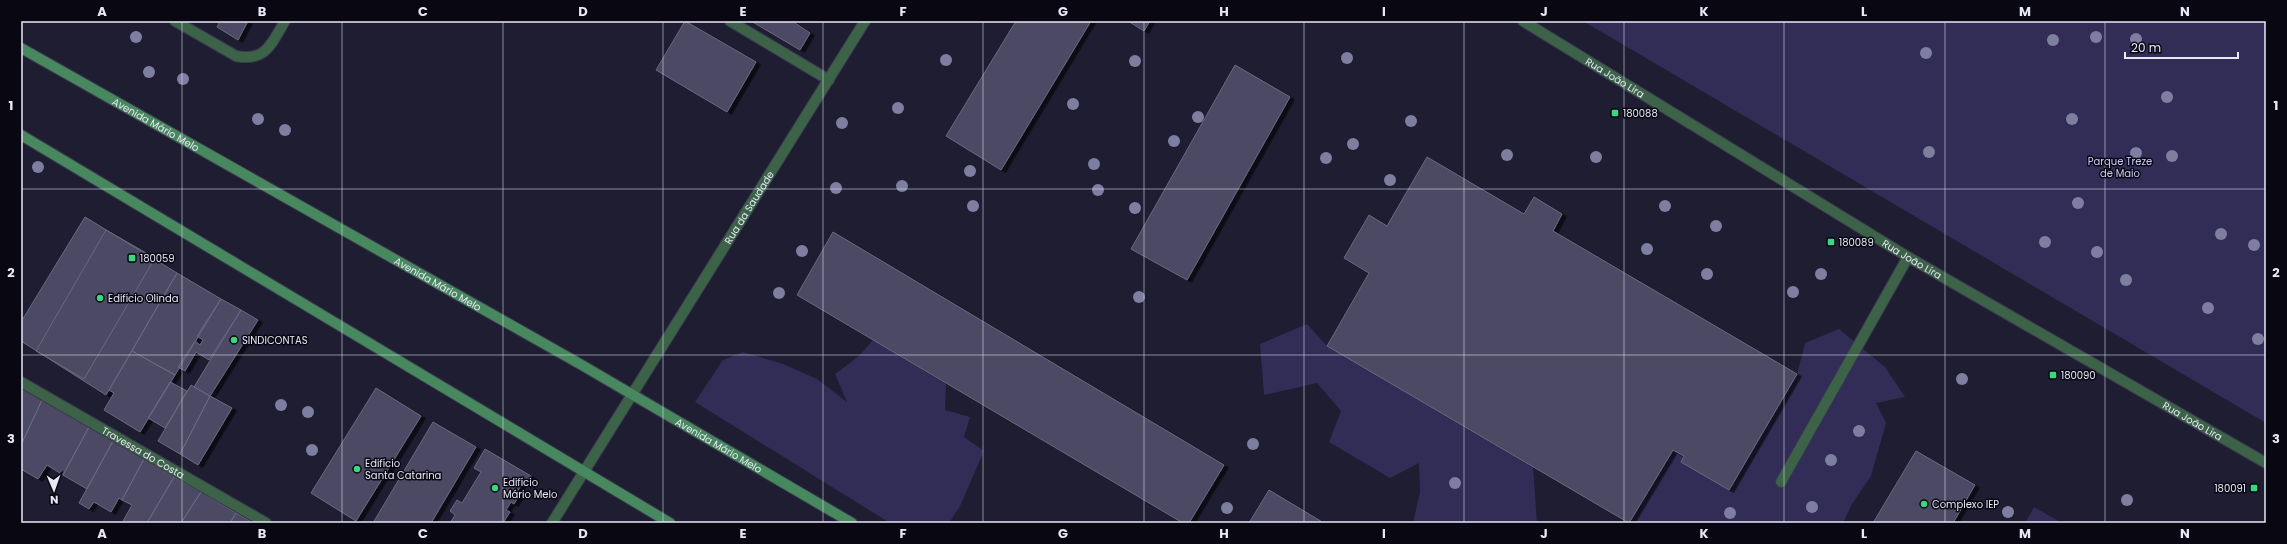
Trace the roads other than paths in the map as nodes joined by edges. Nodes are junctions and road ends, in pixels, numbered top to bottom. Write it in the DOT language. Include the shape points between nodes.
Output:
graph roads {
  1 [pos="175,21"];
  2 [pos="285,21"];
  3 [pos="730,21"];
  4 [pos="865,21"];
  5 [pos="1523,21"];
  6 [pos="21,48"];
  7 [pos="829,80"];
  8 [pos="21,135"];
  9 [pos="1908,257"];
  10 [pos="21,382"];
  11 [pos="632,393"];
  12 [pos="2266,463"];
  13 [pos="583,472"];
  14 [pos="1781,482"];
  15 [pos="266,523"];
  16 [pos="552,523"];
  17 [pos="670,523"];
  18 [pos="852,523"];
  1 -- 2 [label="street" via="236,56 247,58 256,58 267,50"];
  3 -- 7 [label="street"];
  4 -- 7 [label="street, Rua da Saudade"];
  5 -- 9 [label="street, Rua João Lira"];
  6 -- 11 [label="main road, Avenida Mário Melo"];
  7 -- 11 [label="street, Rua da Saudade"];
  8 -- 13 [label="main road"];
  9 -- 12 [label="street, Rua João Lira"];
  9 -- 14 [label="street"];
  10 -- 15 [label="street, Travessa do Costa"];
  11 -- 13 [label="street, Rua da Saudade"];
  11 -- 18 [label="main road, Avenida Mário Melo"];
  13 -- 16 [label="street, Rua da Saudade"];
  13 -- 17 [label="main road"];
}
